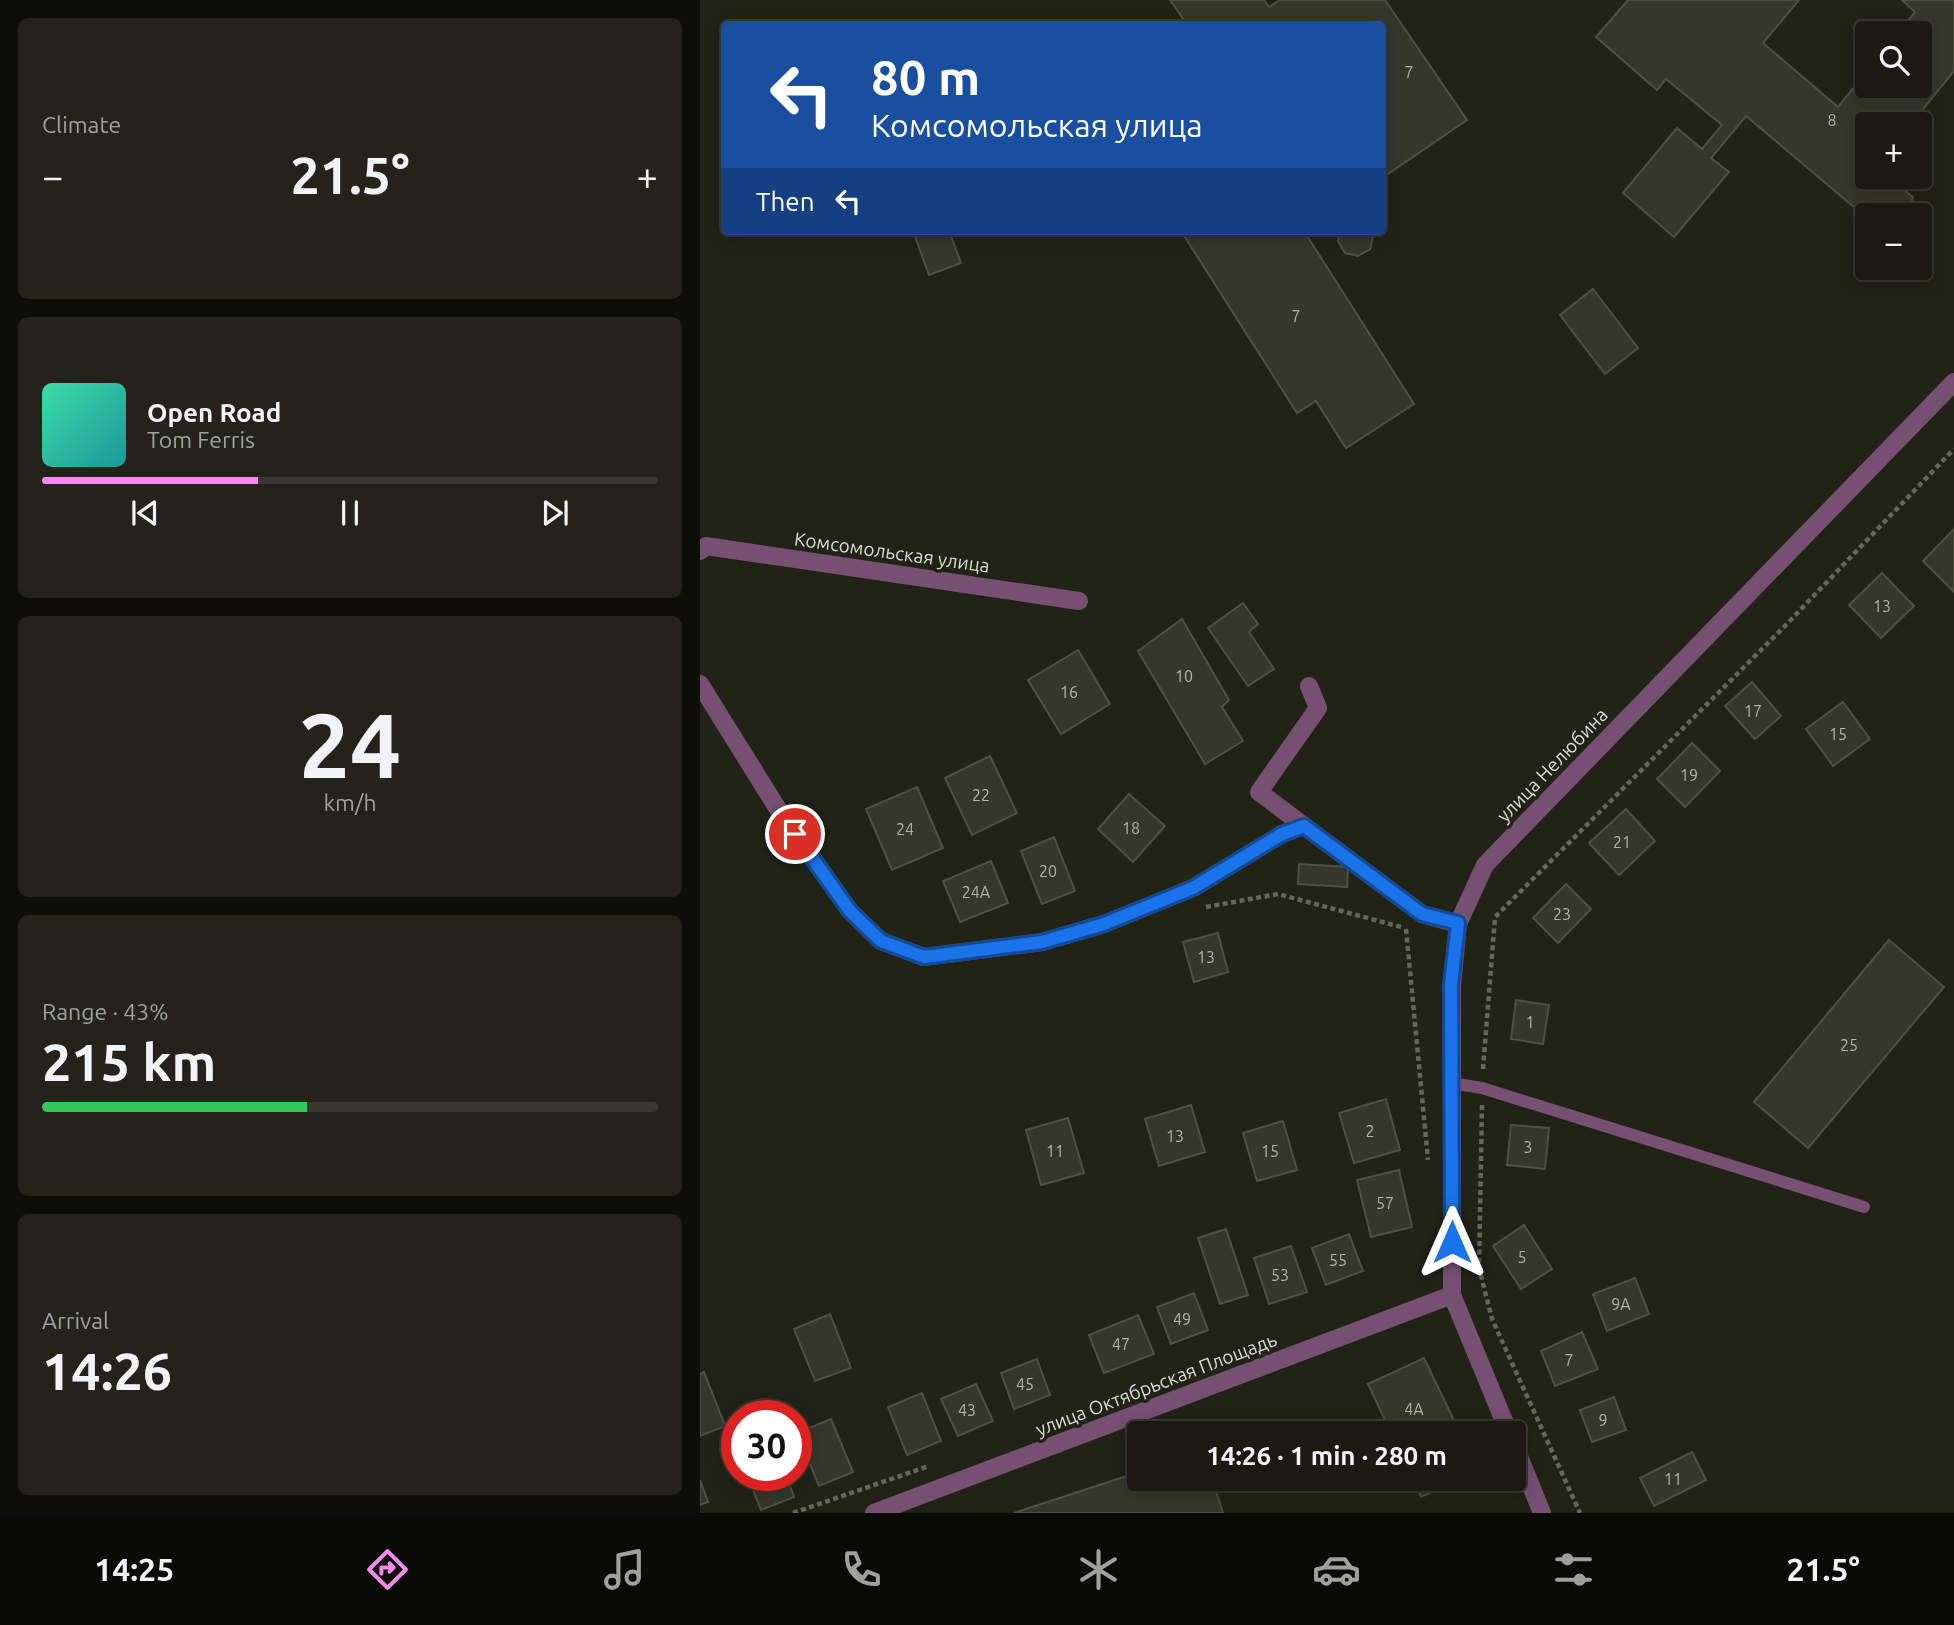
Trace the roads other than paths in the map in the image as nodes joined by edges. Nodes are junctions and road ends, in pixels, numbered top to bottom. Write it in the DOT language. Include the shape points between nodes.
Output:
graph roads {
  1 [pos="1952,386"];
  2 [pos="700,551"];
  3 [pos="1079,601"];
  4 [pos="700,684"];
  5 [pos="1309,686"];
  6 [pos="1304,826"];
  7 [pos="1458,923"];
  8 [pos="1451,1083"];
  9 [pos="1864,1207"];
  10 [pos="1452,1295"];
  11 [pos="1504,1421"];
  12 [pos="1526,1474"];
  13 [pos="874,1513"];
  14 [pos="1542,1513"];
  1 -- 7 [label="street, улица Нелюбина" via="1485,864"];
  2 -- 3 [label="street, Комсомольская улица" via="706,546"];
  4 -- 6 [label="street" via="850,911 881,941 924,957 1042,942 1104,924 1193,888 1282,834"];
  5 -- 6 [label="street" via="1318,708 1259,792"];
  6 -- 7 [label="street" via="1422,914"];
  7 -- 8 [label="street, улица Нелюбина" via="1451,985"];
  8 -- 9 [label="lane" via="1482,1088"];
  8 -- 10 [label="street, улица Нелюбина"];
  10 -- 11 [label="street"];
  10 -- 13 [label="street, улица Октябрьская Площадь"];
  12 -- 14 [label="street"];
}
